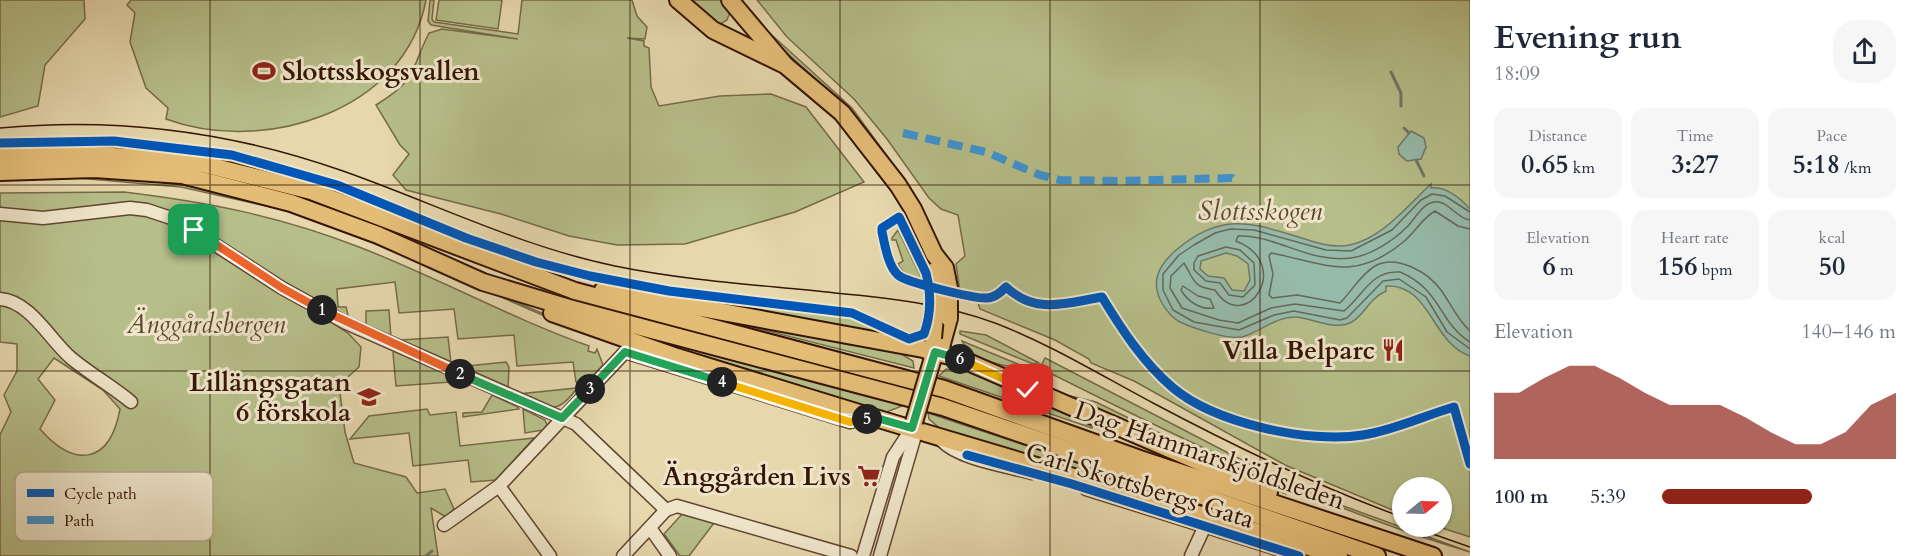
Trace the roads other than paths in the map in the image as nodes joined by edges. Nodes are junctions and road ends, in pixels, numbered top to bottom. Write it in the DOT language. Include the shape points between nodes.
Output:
graph roads {
  1 [pos="678,0"];
  2 [pos="730,0"];
  3 [pos="785,65"];
  4 [pos="0,157"];
  5 [pos="0,172"];
  6 [pos="0,214"];
  7 [pos="939,270"];
  8 [pos="534,277"];
  9 [pos="483,282"];
  10 [pos="0,299"];
  11 [pos="938,345"];
  12 [pos="131,402"];
  13 [pos="873,417"];
  14 [pos="562,418"];
  15 [pos="913,425"];
  16 [pos="937,435"];
  17 [pos="499,486"];
  18 [pos="879,499"];
  19 [pos="895,504"];
  20 [pos="666,510"];
  21 [pos="444,525"];
  22 [pos="1335,525"];
  23 [pos="651,528"];
  24 [pos="1204,528"];
  25 [pos="550,556"];
  26 [pos="623,556"];
  27 [pos="670,556"];
  28 [pos="851,556"];
  29 [pos="863,556"];
  30 [pos="880,556"];
  31 [pos="1191,556"];
  32 [pos="1299,556"];
  33 [pos="1339,556"];
  34 [pos="1377,556"];
  35 [pos="1433,556"];
  1 -- 3 [label="main road" via="713,30"];
  2 -- 3 [label="main road"];
  3 -- 7 [label="main road" via="842,113 882,161 914,209"];
  4 -- 8 [label="main road, Dag Hammarskjöldsleden" via="93,154 149,158 254,176 327,196"];
  5 -- 9 [label="main road, Dag Hammarskjöldsleden" via="94,169 182,175 323,214"];
  6 -- 14 [label="street" via="43,218 130,208 177,220 282,288 346,323"];
  7 -- 11 [label="main road, bridge"];
  7 -- 11 [label="main road, bridge" via="949,288 950,318"];
  8 -- 11 [label="main road"];
  8 -- 22 [label="main road, Dag Hammarskjöldsleden" via="628,307 945,389"];
  9 -- 13 [label="main road" via="588,327"];
  9 -- 34 [label="main road, Dag Hammarskjöldsleden" via="943,407"];
  10 -- 12 [label="street" via="25,311 70,357"];
  11 -- 15 [label="main road, bridge"];
  11 -- 22 [label="main road" via="961,359 1264,490"];
  13 -- 14 [label="street" via="850,422 625,352"];
  13 -- 15 [label="main road"];
  14 -- 17 [label="street"];
  14 -- 20 [label="street" via="576,424"];
  15 -- 16 [label="main road"];
  15 -- 18 [label="street" via="892,457"];
  15 -- 19 [label="street" via="914,440"];
  16 -- 24 [label="street, Carl Skottsbergs Gata" via="943,443 967,455 1072,484"];
  16 -- 33 [label="main road"];
  17 -- 21 [label="street"];
  17 -- 25 [label="street"];
  18 -- 19 [label="street"];
  18 -- 29 [label="street"];
  19 -- 30 [label="street"];
  20 -- 23 [label="street"];
  20 -- 28 [label="street" via="682,506"];
  22 -- 35 [label="main road, Dag Hammarskjöldsleden"];
  23 -- 26 [label="street"];
  23 -- 27 [label="street"];
  24 -- 31 [label="street"];
  24 -- 32 [label="street, Carl Skottsbergs Gata"];
}
